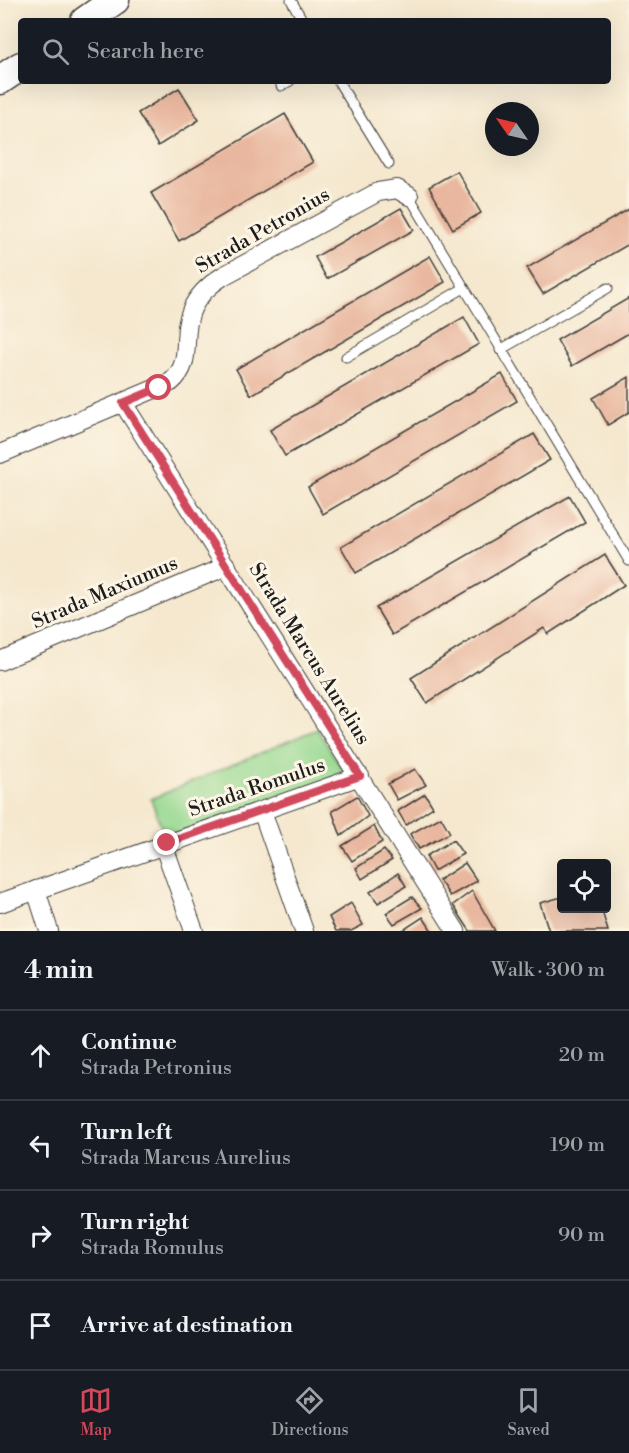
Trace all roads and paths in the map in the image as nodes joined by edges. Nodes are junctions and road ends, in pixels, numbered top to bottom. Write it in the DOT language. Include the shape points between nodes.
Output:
graph roads {
  1 [pos="115,0"];
  2 [pos="291,0"];
  3 [pos="89,18"];
  4 [pos="301,18"];
  5 [pos="18,68"];
  6 [pos="0,80"];
  7 [pos="340,84"];
  8 [pos="389,164"];
  9 [pos="409,196"];
  10 [pos="464,288"];
  11 [pos="608,288"];
  12 [pos="501,350"];
  13 [pos="346,357"];
  14 [pos="123,403"];
  15 [pos="0,454"];
  16 [pos="629,561"];
  17 [pos="227,566"];
  18 [pos="0,661"];
  19 [pos="360,776"];
  20 [pos="262,811"];
  21 [pos="163,844"];
  22 [pos="36,890"];
  23 [pos="0,903"];
  24 [pos="49,931"];
  25 [pos="194,931"];
  26 [pos="304,931"];
  27 [pos="456,931"];
  1 -- 3 [label="main road"];
  2 -- 4 [label="lane"];
  5 -- 6 [label="main road"];
  7 -- 8 [label="lane"];
  9 -- 10 [label="lane"];
  9 -- 14 [label="street, Strada Petronius" via="397,189 378,192 211,283 189,312 184,361 177,376"];
  10 -- 12 [label="lane"];
  10 -- 13 [label="lane"];
  11 -- 12 [label="lane"];
  12 -- 16 [label="lane"];
  14 -- 15 [label="street, Strada Petronius"];
  14 -- 17 [label="street, Strada Marcus Aurelius"];
  17 -- 18 [label="street, Strada Maxiumus"];
  17 -- 19 [label="street, Strada Marcus Aurelius"];
  19 -- 20 [label="street, Strada Romulus"];
  19 -- 27 [label="street, Strada Marcus Aurelius"];
  20 -- 21 [label="street, Strada Romulus"];
  20 -- 26 [label="street"];
  21 -- 22 [label="street, Strada Romulus"];
  21 -- 25 [label="street"];
  22 -- 23 [label="street, Strada Romulus"];
  22 -- 24 [label="street"];
}
